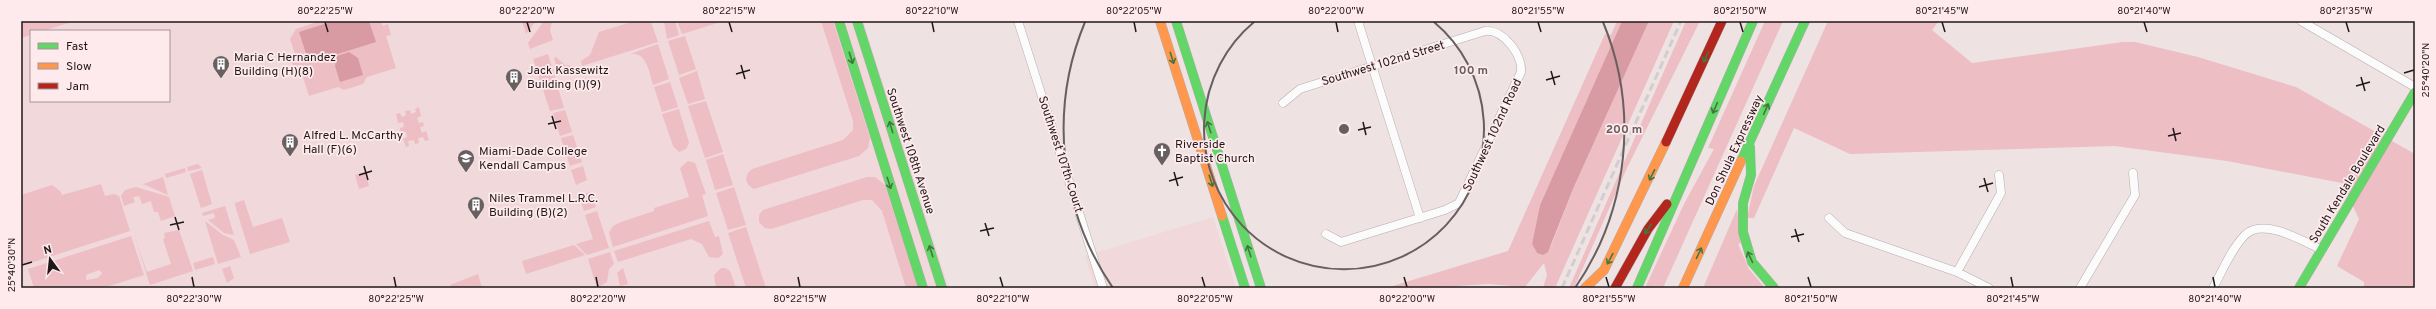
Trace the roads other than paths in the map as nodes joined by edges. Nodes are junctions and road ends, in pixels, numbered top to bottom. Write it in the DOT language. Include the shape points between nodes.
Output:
graph roads {
  1 [pos="839,21"];
  2 [pos="857,21"];
  3 [pos="1018,21"];
  4 [pos="1160,21"];
  5 [pos="1176,21"];
  6 [pos="1358,21"];
  7 [pos="1722,21"];
  8 [pos="1753,21"];
  9 [pos="1805,21"];
  10 [pos="2302,21"];
  11 [pos="1488,31"];
  12 [pos="1372,66"];
  13 [pos="2415,87"];
  14 [pos="2415,92"];
  15 [pos="1283,103"];
  16 [pos="1750,145"];
  17 [pos="2133,173"];
  18 [pos="1999,175"];
  19 [pos="1680,186"];
  20 [pos="1420,218"];
  21 [pos="1830,218"];
  22 [pos="1326,234"];
  23 [pos="2322,250"];
  24 [pos="1957,272"];
  25 [pos="923,288"];
  26 [pos="942,288"];
  27 [pos="1104,288"];
  28 [pos="1245,288"];
  29 [pos="1261,288"];
  30 [pos="1586,288"];
  31 [pos="1615,288"];
  32 [pos="1637,288"];
  33 [pos="1683,288"];
  34 [pos="1774,288"];
  35 [pos="1989,288"];
  36 [pos="2080,288"];
  37 [pos="2213,288"];
  38 [pos="2299,288"];
  1 -- 25 [label="main road, one-way"];
  26 -- 2 [label="main road, Southwest 108th Avenue, one-way"];
  3 -- 27 [label="street, Southwest 107th Court"];
  4 -- 28 [label="main road, one-way"];
  29 -- 5 [label="main road, one-way"];
  6 -- 12 [label="street"];
  7 -- 30 [label="main road, one-way" via="1634,212 1604,270"];
  8 -- 19 [label="main road, one-way"];
  16 -- 9 [label="main road, Don Shula Expressway, one-way"];
  10 -- 13 [label="street"];
  11 -- 12 [label="street, Southwest 102nd Street"];
  11 -- 20 [label="street, Southwest 102nd Road" via="1501,36 1518,54 1521,72 1464,197 1457,205"];
  12 -- 15 [label="street, Southwest 102nd Street" via="1300,89"];
  12 -- 20 [label="street"];
  14 -- 23 [label="main road, South Kendale Boulevard"];
  33 -- 16 [label="main road, Don Shula Expressway, one-way"];
  34 -- 16 [label="main road, one-way" via="1752,262 1743,232 1743,203 1751,175"];
  17 -- 36 [label="street" via="2134,195"];
  18 -- 24 [label="street" via="2001,193"];
  19 -- 31 [label="main road, one-way" via="1648,229"];
  19 -- 32 [label="main road"];
  20 -- 22 [label="street" via="1341,242"];
  21 -- 24 [label="street" via="1845,233"];
  23 -- 37 [label="street" via="2283,232 2252,230 2241,239"];
  23 -- 38 [label="main road, South Kendale Boulevard"];
  24 -- 35 [label="street"];
}
